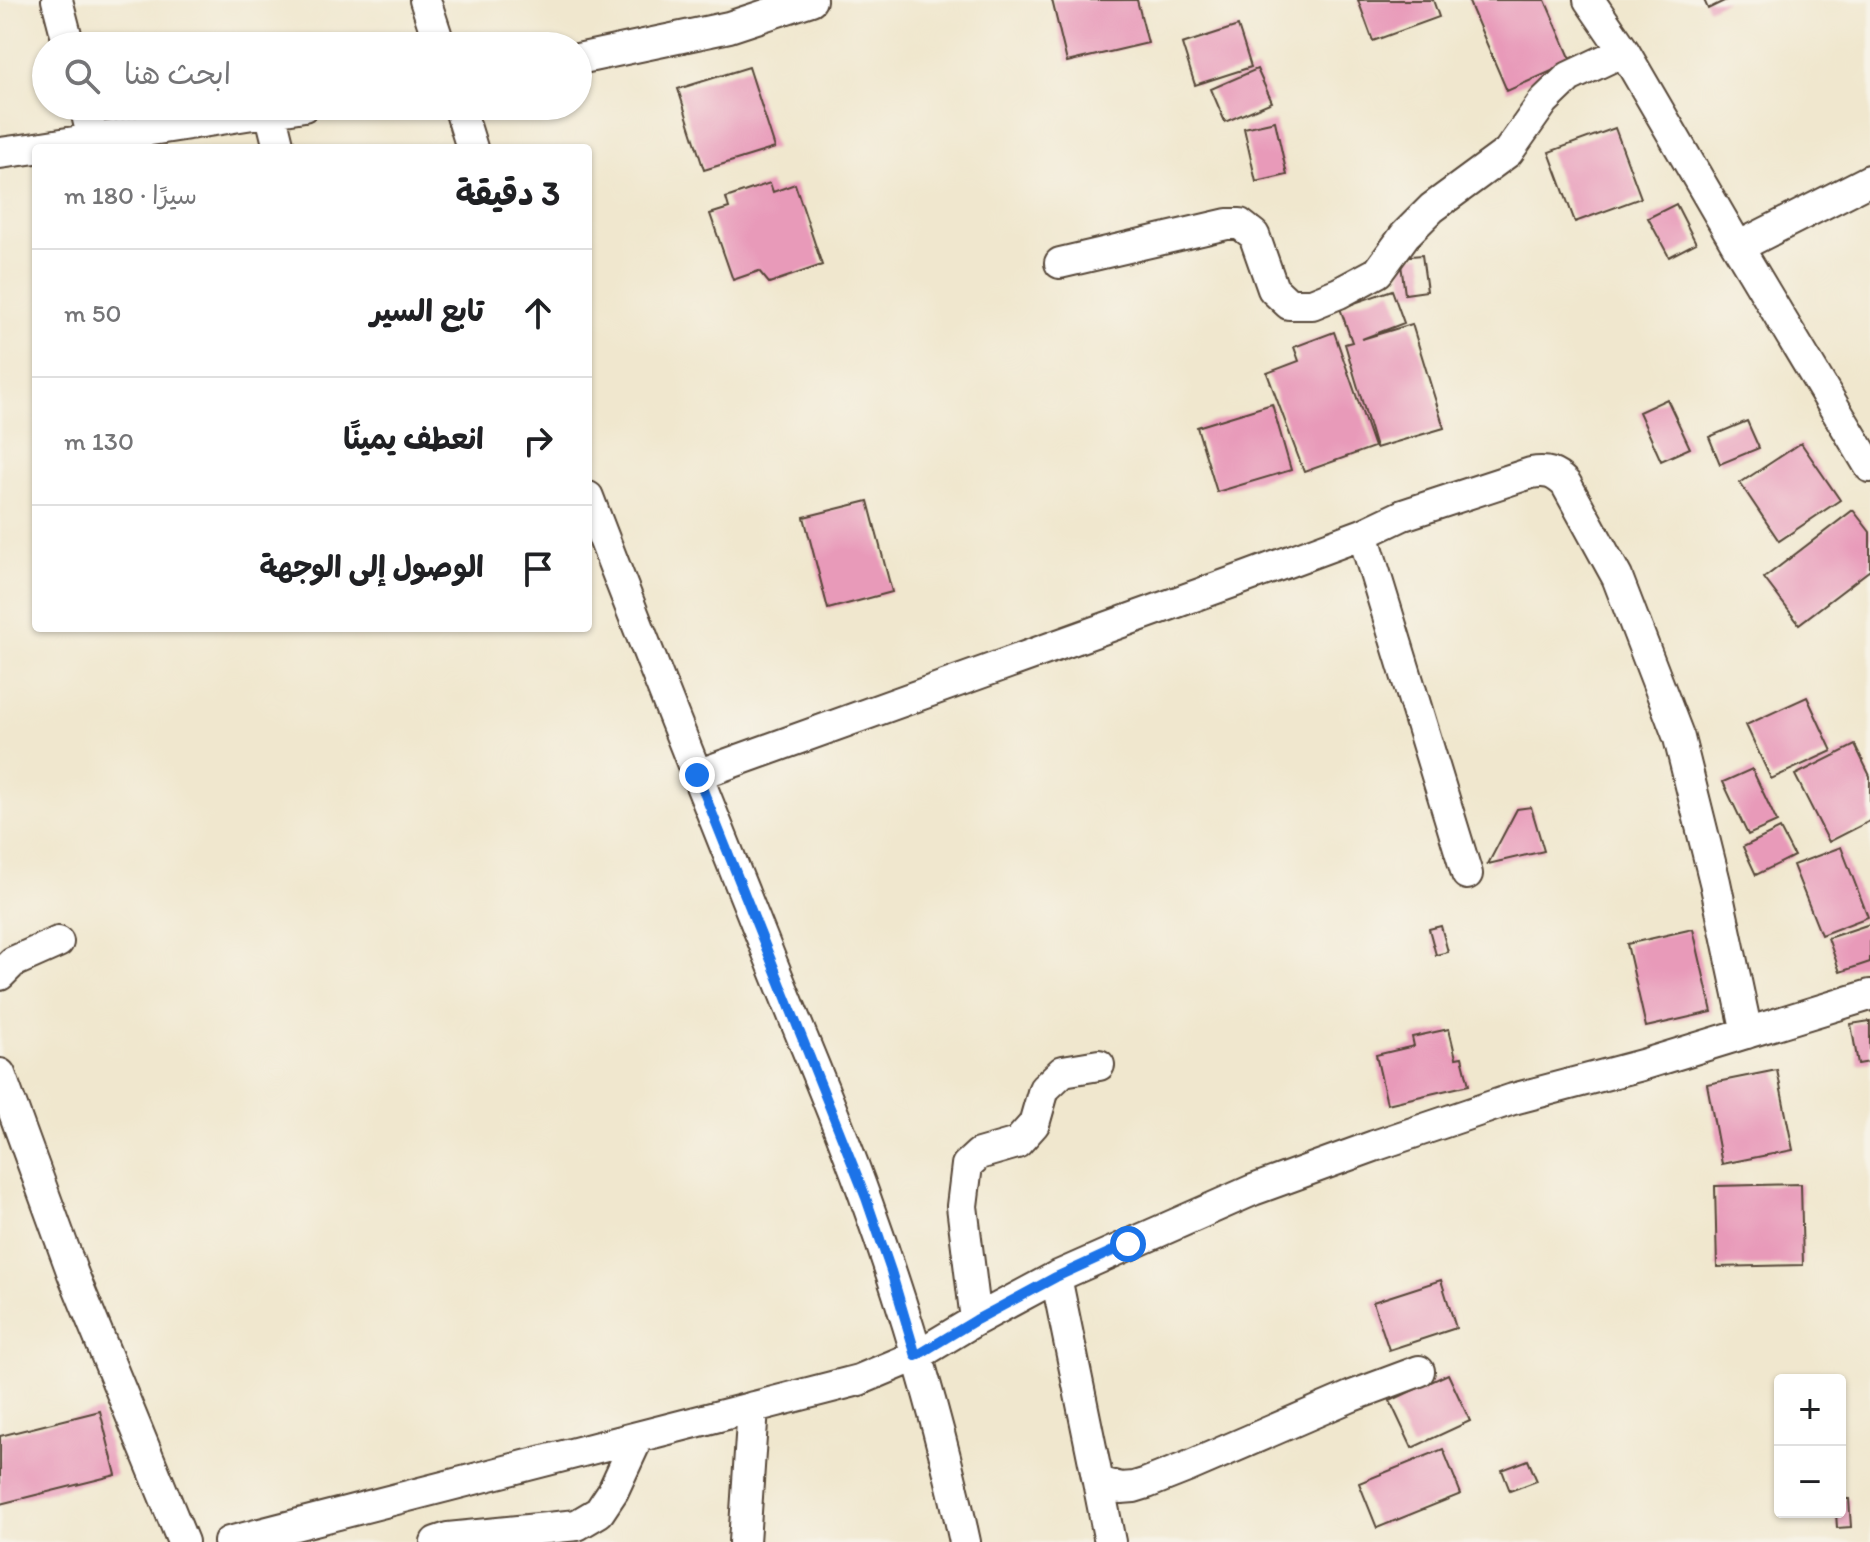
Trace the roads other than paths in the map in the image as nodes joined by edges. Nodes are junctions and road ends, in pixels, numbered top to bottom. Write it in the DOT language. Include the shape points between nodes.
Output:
graph roads {
  1 [pos="57,0"];
  2 [pos="425,0"];
  3 [pos="811,0"];
  4 [pos="1589,0"];
  5 [pos="65,32"];
  6 [pos="435,32"];
  7 [pos="1624,51"];
  8 [pos="592,56"];
  9 [pos="88,120"];
  10 [pos="215,120"];
  11 [pos="272,120"];
  12 [pos="463,120"];
  13 [pos="93,140"];
  14 [pos="64,144"];
  15 [pos="278,144"];
  16 [pos="471,144"];
  17 [pos="32,149"];
  18 [pos="0,153"];
  19 [pos="1870,180"];
  20 [pos="1738,247"];
  21 [pos="1060,263"];
  22 [pos="1870,467"];
  23 [pos="592,507"];
  24 [pos="1363,534"];
  25 [pos="697,775"];
  26 [pos="1467,874"];
  27 [pos="58,942"];
  28 [pos="0,975"];
  29 [pos="1870,995"];
  30 [pos="1747,1033"];
  31 [pos="1099,1065"];
  32 [pos="0,1074"];
  33 [pos="1056,1277"];
  34 [pos="976,1320"];
  35 [pos="916,1356"];
  36 [pos="1419,1371"];
  37 [pos="753,1407"];
  38 [pos="638,1437"];
  39 [pos="1098,1482"];
  40 [pos="183,1542"];
  41 [pos="229,1542"];
  42 [pos="436,1542"];
  43 [pos="744,1542"];
  44 [pos="965,1542"];
  45 [pos="1110,1542"];
  1 -- 5 [label="street"];
  2 -- 6 [label="street"];
  3 -- 8 [label="street" via="729,27"];
  4 -- 7 [label="street"];
  7 -- 20 [label="street"];
  7 -- 21 [label="street" via="1569,77 1544,101 1508,152 1432,208 1378,272 1312,304 1289,304 1273,289 1254,235 1240,224"];
  9 -- 13 [label="street"];
  10 -- 13 [label="street"];
  11 -- 15 [label="street"];
  12 -- 16 [label="street"];
  13 -- 14 [label="street"];
  17 -- 18 [label="street"];
  19 -- 20 [label="street"];
  20 -- 22 [label="street"];
  23 -- 25 [label="street"];
  24 -- 25 [label="street"];
  24 -- 26 [label="street"];
  24 -- 30 [label="street" via="1403,515 1531,473 1557,475 1566,484 1617,577 1679,738"];
  25 -- 35 [label="street" via="866,1198"];
  27 -- 28 [label="street" via="13,962"];
  29 -- 30 [label="street"];
  30 -- 33 [label="street" via="1513,1099 1374,1146 1253,1190"];
  31 -- 34 [label="street" via="1063,1071 1044,1089 1034,1124 1017,1143 979,1154 967,1165 962,1206"];
  32 -- 40 [label="street" via="73,1274"];
  33 -- 34 [label="street"];
  33 -- 39 [label="street"];
  34 -- 35 [label="street"];
  35 -- 37 [label="street" via="859,1380"];
  35 -- 44 [label="street"];
  36 -- 39 [label="street" via="1147,1483 1121,1488"];
  37 -- 38 [label="street"];
  37 -- 43 [label="street"];
  38 -- 41 [label="street"];
  38 -- 42 [label="street" via="599,1512 577,1525"];
  39 -- 45 [label="street"];
}
